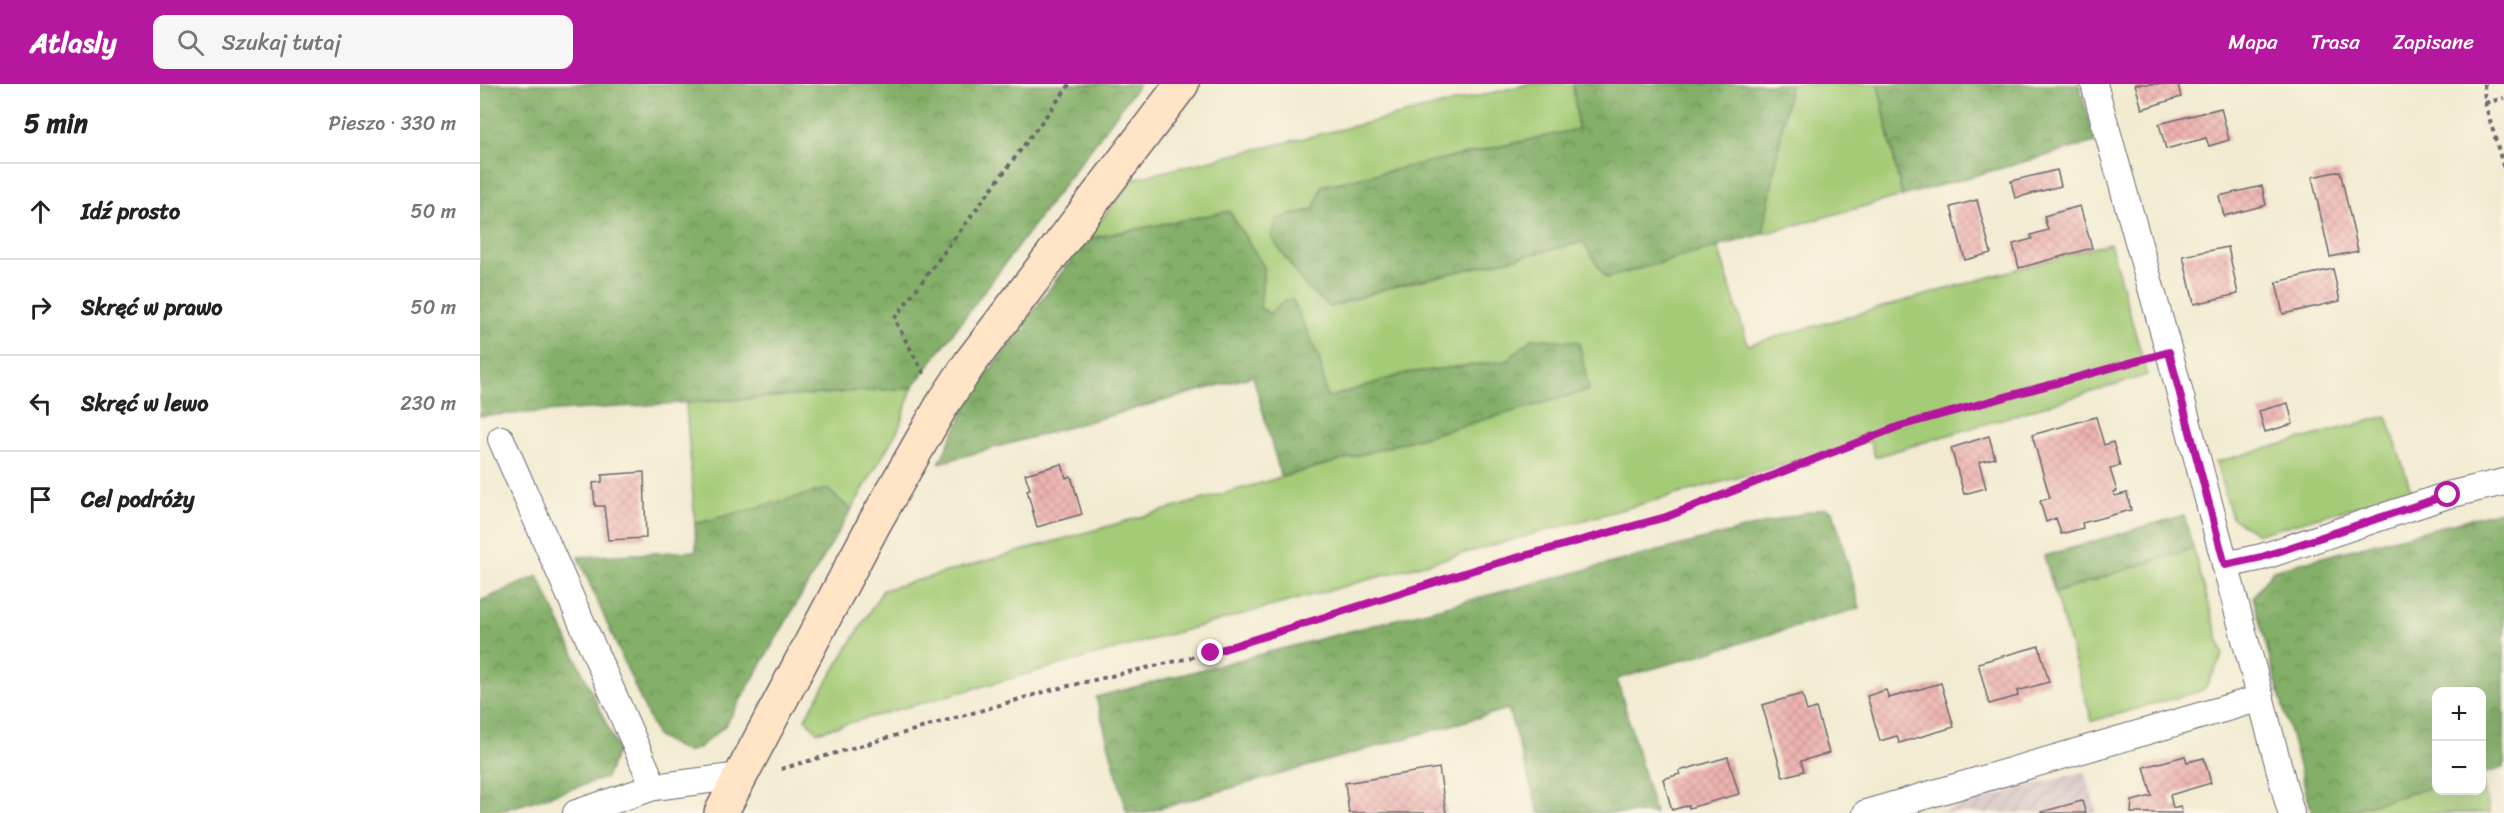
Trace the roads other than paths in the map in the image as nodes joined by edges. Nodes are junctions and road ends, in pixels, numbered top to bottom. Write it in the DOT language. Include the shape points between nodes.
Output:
graph roads {
  1 [pos="1182,84"];
  2 [pos="2094,84"];
  3 [pos="501,439"];
  4 [pos="2504,482"];
  5 [pos="2225,565"];
  6 [pos="2261,698"];
  7 [pos="740,776"];
  8 [pos="654,787"];
  9 [pos="576,813"];
  10 [pos="721,813"];
  11 [pos="1866,813"];
  12 [pos="2291,813"];
  1 -- 7 [label="street" via="942,405"];
  2 -- 5 [label="street"];
  3 -- 8 [label="street"];
  4 -- 5 [label="street" via="2448,495 2262,557"];
  5 -- 6 [label="street"];
  6 -- 11 [label="street"];
  6 -- 12 [label="street"];
  7 -- 8 [label="street"];
  7 -- 10 [label="street"];
  8 -- 9 [label="street"];
}
